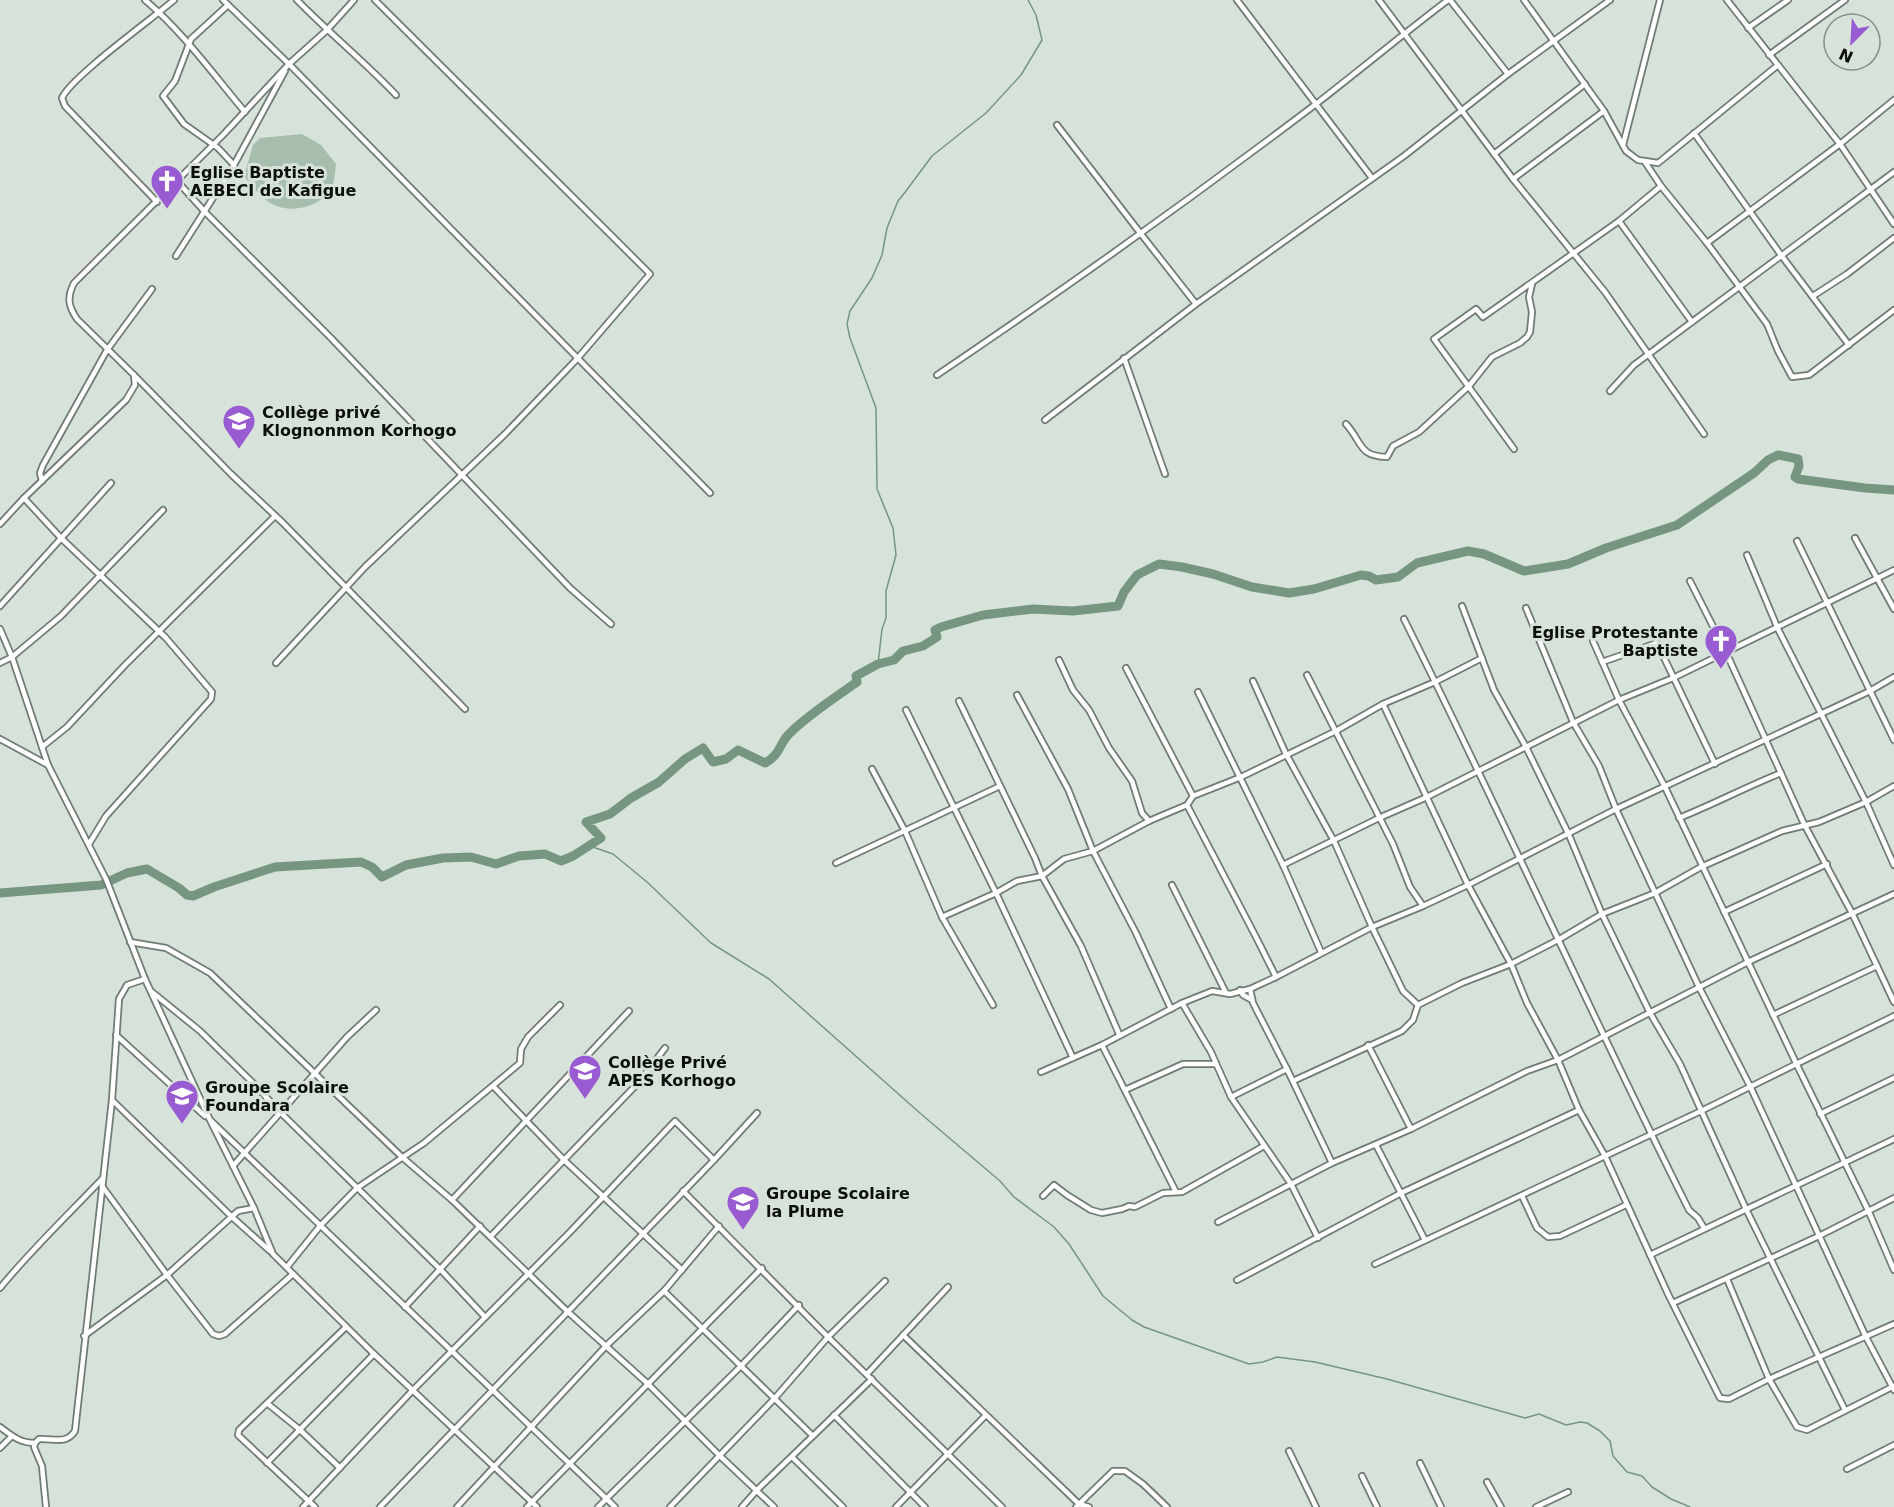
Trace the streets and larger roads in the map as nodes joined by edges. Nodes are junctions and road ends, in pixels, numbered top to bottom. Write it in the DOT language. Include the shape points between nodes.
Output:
graph roads {
  1 [pos="145,0"];
  2 [pos="174,0"];
  3 [pos="223,0"];
  4 [pos="297,0"];
  5 [pos="354,0"];
  6 [pos="375,0"];
  7 [pos="1237,0"];
  8 [pos="1379,0"];
  9 [pos="1449,0"];
  10 [pos="1524,0"];
  11 [pos="1610,0"];
  12 [pos="1660,0"];
  13 [pos="1727,0"];
  14 [pos="1788,0"];
  15 [pos="1845,0"];
  16 [pos="228,5"];
  17 [pos="159,12"];
  18 [pos="1748,28"];
  19 [pos="327,30"];
  20 [pos="1404,33"];
  21 [pos="1555,41"];
  22 [pos="188,45"];
  23 [pos="1769,56"];
  24 [pos="289,64"];
  25 [pos="1778,65"];
  26 [pos="1508,74"];
  27 [pos="1585,84"];
  28 [pos="396,95"];
  29 [pos="1894,100"];
  30 [pos="1317,103"];
  31 [pos="1604,111"];
  32 [pos="245,112"];
  33 [pos="1462,112"];
  34 [pos="1057,124"];
  35 [pos="1694,133"];
  36 [pos="1840,144"];
  37 [pos="213,145"];
  38 [pos="1623,145"];
  39 [pos="1494,154"];
  40 [pos="1645,162"];
  41 [pos="234,165"];
  42 [pos="1894,172"];
  43 [pos="1372,178"];
  44 [pos="1513,179"];
  45 [pos="177,181"];
  46 [pos="1661,186"];
  47 [pos="1870,190"];
  48 [pos="158,202"];
  49 [pos="205,212"];
  50 [pos="1750,212"];
  51 [pos="1618,220"];
  52 [pos="1894,224"];
  53 [pos="1141,234"];
  54 [pos="1894,238"];
  55 [pos="1707,243"];
  56 [pos="1572,253"];
  57 [pos="1781,255"];
  58 [pos="176,256"];
  59 [pos="1532,284"];
  60 [pos="1739,286"];
  61 [pos="152,289"];
  62 [pos="1813,296"];
  63 [pos="1196,303"];
  64 [pos="1894,310"];
  65 [pos="1692,322"];
  66 [pos="1849,345"];
  67 [pos="107,350"];
  68 [pos="1648,355"];
  69 [pos="1124,358"];
  70 [pos="577,359"];
  71 [pos="134,375"];
  72 [pos="937,375"];
  73 [pos="1469,386"];
  74 [pos="1610,391"];
  75 [pos="1045,420"];
  76 [pos="1346,424"];
  77 [pos="1704,434"];
  78 [pos="1514,449"];
  79 [pos="462,474"];
  80 [pos="1165,474"];
  81 [pos="42,481"];
  82 [pos="111,483"];
  83 [pos="710,493"];
  84 [pos="24,498"];
  85 [pos="163,510"];
  86 [pos="275,516"];
  87 [pos="0,525"];
  88 [pos="60,537"];
  89 [pos="1855,538"];
  90 [pos="1797,541"];
  91 [pos="1747,555"];
  92 [pos="1894,570"];
  93 [pos="99,575"];
  94 [pos="1879,578"];
  95 [pos="1690,581"];
  96 [pos="347,588"];
  97 [pos="1829,603"];
  98 [pos="0,606"];
  99 [pos="1462,606"];
  100 [pos="1526,608"];
  101 [pos="1894,609"];
  102 [pos="1404,619"];
  103 [pos="611,624"];
  104 [pos="1778,628"];
  105 [pos="0,629"];
  106 [pos="158,631"];
  107 [pos="1593,641"];
  108 [pos="1726,652"];
  109 [pos="12,657"];
  110 [pos="1482,658"];
  111 [pos="1059,660"];
  112 [pos="1602,662"];
  113 [pos="0,663"];
  114 [pos="276,663"];
  115 [pos="1126,668"];
  116 [pos="1307,675"];
  117 [pos="1894,677"];
  118 [pos="1673,678"];
  119 [pos="1253,681"];
  120 [pos="1436,682"];
  121 [pos="1870,691"];
  122 [pos="1198,692"];
  123 [pos="1017,695"];
  124 [pos="1619,700"];
  125 [pos="960,701"];
  126 [pos="1383,704"];
  127 [pos="465,709"];
  128 [pos="906,710"];
  129 [pos="1821,713"];
  130 [pos="1573,722"];
  131 [pos="1336,731"];
  132 [pos="0,739"];
  133 [pos="1766,740"];
  134 [pos="1894,740"];
  135 [pos="42,747"];
  136 [pos="1526,747"];
  137 [pos="1286,754"];
  138 [pos="1715,764"];
  139 [pos="48,765"];
  140 [pos="872,769"];
  141 [pos="1479,770"];
  142 [pos="1781,773"];
  143 [pos="1241,777"];
  144 [pos="1000,786"];
  145 [pos="1894,786"];
  146 [pos="1665,787"];
  147 [pos="1193,796"];
  148 [pos="1427,797"];
  149 [pos="1866,802"];
  150 [pos="1187,805"];
  151 [pos="954,807"];
  152 [pos="1616,809"];
  153 [pos="1379,818"];
  154 [pos="1679,819"];
  155 [pos="1149,821"];
  156 [pos="1804,824"];
  157 [pos="905,831"];
  158 [pos="1569,835"];
  159 [pos="1334,841"];
  160 [pos="89,844"];
  161 [pos="1093,851"];
  162 [pos="1520,858"];
  163 [pos="836,863"];
  164 [pos="1827,864"];
  165 [pos="1283,865"];
  166 [pos="1894,865"];
  167 [pos="1701,867"];
  168 [pos="1042,876"];
  169 [pos="1172,885"];
  170 [pos="1468,885"];
  171 [pos="996,893"];
  172 [pos="1655,893"];
  173 [pos="1894,894"];
  174 [pos="1423,906"];
  175 [pos="1724,912"];
  176 [pos="1602,914"];
  177 [pos="1853,915"];
  178 [pos="942,917"];
  179 [pos="1372,927"];
  180 [pos="1558,940"];
  181 [pos="130,942"];
  182 [pos="1321,952"];
  183 [pos="1748,962"];
  184 [pos="1511,964"];
  185 [pos="1877,966"];
  186 [pos="1275,977"];
  187 [pos="145,979"];
  188 [pos="1699,987"];
  189 [pos="1250,989"];
  190 [pos="150,990"];
  191 [pos="1240,990"];
  192 [pos="1226,993"];
  193 [pos="1252,1000"];
  194 [pos="1894,1002"];
  195 [pos="1182,1003"];
  196 [pos="560,1005"];
  197 [pos="993,1005"];
  198 [pos="1418,1005"];
  199 [pos="1171,1008"];
  200 [pos="376,1010"];
  201 [pos="629,1011"];
  202 [pos="1650,1013"];
  203 [pos="1773,1015"];
  204 [pos="1894,1016"];
  205 [pos="1119,1034"];
  206 [pos="116,1035"];
  207 [pos="1604,1037"];
  208 [pos="1101,1045"];
  209 [pos="1368,1045"];
  210 [pos="665,1048"];
  211 [pos="1073,1058"];
  212 [pos="1558,1060"];
  213 [pos="1216,1064"];
  214 [pos="1796,1064"];
  215 [pos="1287,1069"];
  216 [pos="1041,1072"];
  217 [pos="316,1073"];
  218 [pos="1894,1078"];
  219 [pos="1293,1081"];
  220 [pos="493,1086"];
  221 [pos="1750,1086"];
  222 [pos="1125,1089"];
  223 [pos="1231,1097"];
  224 [pos="112,1100"];
  225 [pos="1579,1110"];
  226 [pos="1701,1111"];
  227 [pos="280,1112"];
  228 [pos="757,1113"];
  229 [pos="1820,1114"];
  230 [pos="208,1118"];
  231 [pos="527,1121"];
  232 [pos="1411,1129"];
  233 [pos="1651,1134"];
  234 [pos="1894,1139"];
  235 [pos="1376,1144"];
  236 [pos="1264,1146"];
  237 [pos="244,1153"];
  238 [pos="1605,1156"];
  239 [pos="402,1157"];
  240 [pos="564,1160"];
  241 [pos="714,1160"];
  242 [pos="1332,1163"];
  243 [pos="1844,1163"];
  244 [pos="232,1166"];
  245 [pos="103,1178"];
  246 [pos="1291,1184"];
  247 [pos="102,1186"];
  248 [pos="1795,1186"];
  249 [pos="357,1188"];
  250 [pos="683,1191"];
  251 [pos="1176,1192"];
  252 [pos="1401,1193"];
  253 [pos="603,1196"];
  254 [pos="1043,1196"];
  255 [pos="1522,1196"];
  256 [pos="1894,1198"];
  257 [pos="452,1200"];
  258 [pos="1626,1205"];
  259 [pos="254,1208"];
  260 [pos="1746,1209"];
  261 [pos="1868,1210"];
  262 [pos="232,1217"];
  263 [pos="1218,1222"];
  264 [pos="320,1226"];
  265 [pos="480,1226"];
  266 [pos="719,1226"];
  267 [pos="1704,1228"];
  268 [pos="643,1234"];
  269 [pos="491,1236"];
  270 [pos="1819,1236"];
  271 [pos="1318,1238"];
  272 [pos="1425,1240"];
  273 [pos="273,1254"];
  274 [pos="1650,1255"];
  275 [pos="1771,1259"];
  276 [pos="1892,1261"];
  277 [pos="1375,1263"];
  278 [pos="287,1267"];
  279 [pos="762,1268"];
  280 [pos="440,1269"];
  281 [pos="682,1269"];
  282 [pos="1894,1270"];
  283 [pos="529,1273"];
  284 [pos="293,1274"];
  285 [pos="166,1275"];
  286 [pos="1726,1279"];
  287 [pos="1237,1280"];
  288 [pos="885,1281"];
  289 [pos="948,1287"];
  290 [pos="0,1288"];
  291 [pos="664,1291"];
  292 [pos="1673,1304"];
  293 [pos="799,1305"];
  294 [pos="405,1307"];
  295 [pos="567,1311"];
  296 [pos="485,1317"];
  297 [pos="1894,1324"];
  298 [pos="346,1327"];
  299 [pos="703,1329"];
  300 [pos="903,1335"];
  301 [pos="84,1336"];
  302 [pos="828,1337"];
  303 [pos="1866,1337"];
  304 [pos="606,1346"];
  305 [pos="452,1351"];
  306 [pos="374,1354"];
  307 [pos="1819,1358"];
  308 [pos="741,1366"];
  309 [pos="867,1374"];
  310 [pos="1769,1378"];
  311 [pos="872,1379"];
  312 [pos="647,1383"];
  313 [pos="1893,1388"];
  314 [pos="413,1390"];
  315 [pos="492,1390"];
  316 [pos="775,1398"];
  317 [pos="268,1404"];
  318 [pos="1845,1410"];
  319 [pos="834,1415"];
  320 [pos="985,1416"];
  321 [pos="684,1421"];
  322 [pos="530,1426"];
  323 [pos="0,1427"];
  324 [pos="299,1429"];
  325 [pos="454,1430"];
  326 [pos="12,1436"];
  327 [pos="813,1436"];
  328 [pos="35,1443"];
  329 [pos="1894,1445"];
  330 [pos="0,1448"];
  331 [pos="1289,1452"];
  332 [pos="948,1454"];
  333 [pos="720,1456"];
  334 [pos="792,1457"];
  335 [pos="1420,1462"];
  336 [pos="267,1463"];
  337 [pos="571,1465"];
  338 [pos="494,1467"];
  339 [pos="340,1468"];
  340 [pos="1847,1468"];
  341 [pos="1362,1476"];
  342 [pos="1487,1482"];
  343 [pos="757,1490"];
  344 [pos="1568,1492"];
  345 [pos="910,1493"];
  346 [pos="607,1499"];
  347 [pos="308,1501"];
  348 [pos="532,1502"];
  349 [pos="1077,1506"];
  350 [pos="46,1507"];
  351 [pos="303,1507"];
  352 [pos="315,1507"];
  353 [pos="380,1507"];
  354 [pos="457,1507"];
  355 [pos="527,1507"];
  356 [pos="537,1507"];
  357 [pos="598,1507"];
  358 [pos="615,1507"];
  359 [pos="670,1507"];
  360 [pos="742,1507"];
  361 [pos="774,1507"];
  362 [pos="843,1507"];
  363 [pos="896,1507"];
  364 [pos="925,1507"];
  365 [pos="1002,1507"];
  366 [pos="1089,1507"];
  367 [pos="1167,1507"];
  368 [pos="1316,1507"];
  369 [pos="1377,1507"];
  370 [pos="1441,1507"];
  371 [pos="1501,1507"];
  372 [pos="1536,1507"];
  1 -- 17 [label="street"];
  2 -- 17 [label="street"];
  3 -- 16 [label="street"];
  4 -- 19 [label="street"];
  5 -- 19 [label="street"];
  6 -- 70 [label="street" via="650,274"];
  7 -- 30 [label="street"];
  8 -- 20 [label="street"];
  9 -- 20 [label="street"];
  9 -- 26 [label="street"];
  10 -- 21 [label="street"];
  11 -- 21 [label="street"];
  12 -- 38 [label="street"];
  13 -- 18 [label="street"];
  14 -- 18 [label="street"];
  15 -- 23 [label="street"];
  16 -- 22 [label="street"];
  16 -- 24 [label="street"];
  17 -- 22 [label="street"];
  17 -- 48 [label="street" via="93,66 62,98 65,106"];
  18 -- 23 [label="street"];
  19 -- 24 [label="street"];
  19 -- 28 [label="street"];
  20 -- 30 [label="street"];
  20 -- 33 [label="street"];
  21 -- 26 [label="street"];
  21 -- 27 [label="street"];
  22 -- 32 [label="street"];
  22 -- 37 [label="street" via="175,81 163,96 184,124"];
  23 -- 25 [label="street"];
  24 -- 32 [label="street"];
  24 -- 41 [label="street"];
  24 -- 70 [label="street"];
  25 -- 35 [label="street"];
  25 -- 36 [label="street"];
  26 -- 33 [label="street"];
  27 -- 31 [label="street"];
  27 -- 39 [label="street"];
  29 -- 36 [label="street"];
  30 -- 43 [label="street"];
  30 -- 53 [label="street"];
  31 -- 38 [label="street"];
  31 -- 44 [label="street"];
  32 -- 37 [label="street"];
  33 -- 39 [label="street"];
  33 -- 43 [label="street"];
  34 -- 53 [label="street"];
  35 -- 40 [label="street" via="1658,163"];
  35 -- 50 [label="street"];
  36 -- 47 [label="street"];
  36 -- 50 [label="street"];
  37 -- 41 [label="street"];
  37 -- 45 [label="street"];
  38 -- 40 [label="street"];
  39 -- 44 [label="street"];
  40 -- 46 [label="street"];
  41 -- 49 [label="street"];
  42 -- 47 [label="street"];
  43 -- 63 [label="street"];
  44 -- 56 [label="street"];
  45 -- 48 [label="street"];
  45 -- 49 [label="street"];
  46 -- 51 [label="street"];
  46 -- 55 [label="street"];
  47 -- 52 [label="street"];
  47 -- 57 [label="street"];
  48 -- 67 [label="street" via="74,283 68,294 77,319"];
  49 -- 58 [label="street"];
  49 -- 79 [label="street"];
  50 -- 55 [label="street"];
  50 -- 57 [label="street"];
  51 -- 56 [label="street"];
  51 -- 65 [label="street"];
  53 -- 63 [label="street"];
  53 -- 72 [label="street"];
  54 -- 62 [label="street"];
  55 -- 60 [label="street"];
  56 -- 59 [label="street"];
  56 -- 68 [label="street" via="1605,292"];
  57 -- 60 [label="street"];
  57 -- 62 [label="street"];
  59 -- 73 [label="street" via="1530,332 1520,343 1492,357"];
  59 -- 73 [label="street" via="1483,317 1476,309 1434,339"];
  60 -- 65 [label="street"];
  60 -- 66 [label="street" via="1767,324 1792,377 1809,375"];
  61 -- 67 [label="street"];
  62 -- 66 [label="street"];
  63 -- 69 [label="street"];
  64 -- 66 [label="street"];
  65 -- 68 [label="street"];
  67 -- 71 [label="street"];
  67 -- 81 [label="street" via="43,465"];
  68 -- 74 [label="street"];
  68 -- 77 [label="street"];
  69 -- 75 [label="street"];
  69 -- 80 [label="street"];
  70 -- 79 [label="street"];
  70 -- 83 [label="street"];
  71 -- 81 [label="street" via="135,385 126,400"];
  71 -- 86 [label="street"];
  73 -- 76 [label="street" via="1419,432 1393,446 1387,457 1365,453"];
  73 -- 78 [label="street"];
  79 -- 96 [label="street"];
  79 -- 103 [label="street" via="570,588"];
  81 -- 84 [label="street"];
  82 -- 88 [label="street"];
  84 -- 87 [label="street"];
  84 -- 88 [label="street"];
  85 -- 93 [label="street"];
  86 -- 96 [label="street"];
  86 -- 106 [label="street"];
  88 -- 93 [label="street"];
  88 -- 98 [label="street"];
  89 -- 94 [label="street"];
  90 -- 97 [label="street"];
  91 -- 104 [label="street"];
  92 -- 94 [label="street"];
  93 -- 106 [label="street"];
  93 -- 109 [label="street" via="61,616"];
  94 -- 97 [label="street"];
  94 -- 101 [label="street"];
  95 -- 108 [label="street"];
  96 -- 114 [label="street"];
  96 -- 127 [label="street"];
  97 -- 104 [label="street"];
  97 -- 121 [label="street"];
  99 -- 110 [label="street"];
  100 -- 130 [label="street"];
  102 -- 120 [label="street"];
  104 -- 108 [label="street"];
  104 -- 129 [label="street"];
  105 -- 109 [label="street"];
  106 -- 135 [label="street" via="67,727"];
  106 -- 160 [label="street" via="210,688 211,699 106,816"];
  107 -- 112 [label="street"];
  108 -- 118 [label="street"];
  108 -- 133 [label="street"];
  109 -- 113 [label="street"];
  109 -- 135 [label="street"];
  110 -- 120 [label="street"];
  110 -- 136 [label="street" via="1494,690"];
  111 -- 155 [label="street" via="1073,690 1132,782 1142,813"];
  112 -- 118 [label="street" via="1657,643"];
  112 -- 124 [label="street"];
  115 -- 147 [label="street"];
  116 -- 131 [label="street"];
  117 -- 121 [label="street"];
  118 -- 124 [label="street"];
  118 -- 138 [label="street"];
  119 -- 137 [label="street"];
  120 -- 126 [label="street"];
  120 -- 141 [label="street"];
  121 -- 129 [label="street"];
  121 -- 134 [label="street"];
  122 -- 143 [label="street"];
  123 -- 161 [label="street" via="1068,789"];
  124 -- 130 [label="street"];
  124 -- 146 [label="street"];
  125 -- 144 [label="street"];
  126 -- 131 [label="street"];
  126 -- 148 [label="street"];
  128 -- 151 [label="street"];
  129 -- 133 [label="street"];
  129 -- 149 [label="street"];
  130 -- 136 [label="street"];
  130 -- 152 [label="street" via="1599,766"];
  131 -- 137 [label="street"];
  131 -- 153 [label="street"];
  132 -- 139 [label="street"];
  133 -- 138 [label="street"];
  133 -- 142 [label="street"];
  135 -- 139 [label="street"];
  136 -- 141 [label="street"];
  136 -- 158 [label="street"];
  137 -- 143 [label="street"];
  137 -- 159 [label="street"];
  138 -- 146 [label="street"];
  139 -- 160 [label="street"];
  140 -- 157 [label="street"];
  141 -- 148 [label="street"];
  141 -- 162 [label="street"];
  142 -- 154 [label="street"];
  142 -- 156 [label="street"];
  143 -- 147 [label="street"];
  143 -- 165 [label="street"];
  144 -- 151 [label="street"];
  144 -- 168 [label="street"];
  145 -- 149 [label="street"];
  146 -- 152 [label="street"];
  146 -- 154 [label="street"];
  147 -- 150 [label="street"];
  148 -- 153 [label="street"];
  148 -- 170 [label="street"];
  149 -- 156 [label="street" via="1819,822"];
  149 -- 166 [label="street"];
  150 -- 155 [label="street"];
  150 -- 186 [label="street"];
  151 -- 157 [label="street"];
  151 -- 171 [label="street"];
  152 -- 158 [label="street"];
  152 -- 172 [label="street"];
  153 -- 159 [label="street"];
  153 -- 174 [label="street" via="1410,887"];
  154 -- 167 [label="street"];
  155 -- 161 [label="street"];
  156 -- 164 [label="street"];
  156 -- 167 [label="street"];
  157 -- 163 [label="street"];
  157 -- 178 [label="street"];
  158 -- 162 [label="street"];
  158 -- 176 [label="street"];
  159 -- 165 [label="street"];
  159 -- 179 [label="street"];
  160 -- 181 [label="street"];
  161 -- 168 [label="street" via="1064,859"];
  161 -- 199 [label="street"];
  162 -- 170 [label="street"];
  162 -- 180 [label="street"];
  164 -- 175 [label="street"];
  164 -- 177 [label="street"];
  165 -- 182 [label="street"];
  167 -- 172 [label="street"];
  167 -- 175 [label="street"];
  168 -- 171 [label="street" via="1017,881"];
  168 -- 205 [label="street" via="1081,946"];
  169 -- 192 [label="street"];
  170 -- 174 [label="street"];
  170 -- 184 [label="street"];
  171 -- 178 [label="street"];
  171 -- 211 [label="street"];
  172 -- 176 [label="street"];
  172 -- 188 [label="street"];
  173 -- 177 [label="street"];
  174 -- 179 [label="street"];
  175 -- 183 [label="street"];
  176 -- 180 [label="street"];
  176 -- 202 [label="street"];
  177 -- 183 [label="street"];
  177 -- 185 [label="street"];
  178 -- 197 [label="street"];
  179 -- 182 [label="street"];
  179 -- 198 [label="street" via="1403,991"];
  180 -- 184 [label="street"];
  180 -- 207 [label="street"];
  181 -- 187 [label="street"];
  181 -- 217 [label="street" via="165,948 210,973"];
  182 -- 186 [label="street"];
  183 -- 188 [label="street"];
  183 -- 203 [label="street"];
  184 -- 198 [label="street"];
  184 -- 212 [label="street"];
  185 -- 194 [label="street"];
  185 -- 203 [label="street"];
  186 -- 189 [label="street"];
  187 -- 190 [label="street"];
  187 -- 206 [label="street" via="127,985 122,991"];
  188 -- 202 [label="street"];
  188 -- 221 [label="street"];
  189 -- 191 [label="street"];
  189 -- 193 [label="street"];
  190 -- 227 [label="street" via="200,1031"];
  190 -- 230 [label="street"];
  191 -- 192 [label="street"];
  191 -- 193 [label="street"];
  192 -- 195 [label="street" via="1212,991"];
  193 -- 215 [label="street"];
  195 -- 199 [label="street"];
  195 -- 213 [label="street"];
  196 -- 220 [label="street" via="528,1037 521,1049 520,1063"];
  198 -- 209 [label="street" via="1409,1026"];
  199 -- 205 [label="street"];
  200 -- 217 [label="street"];
  201 -- 231 [label="street"];
  202 -- 207 [label="street"];
  202 -- 226 [label="street" via="1680,1064"];
  203 -- 214 [label="street"];
  204 -- 214 [label="street"];
  205 -- 208 [label="street"];
  206 -- 224 [label="street"];
  206 -- 230 [label="street"];
  207 -- 212 [label="street"];
  207 -- 233 [label="street"];
  208 -- 211 [label="street"];
  208 -- 222 [label="street"];
  209 -- 219 [label="street"];
  209 -- 232 [label="street"];
  210 -- 240 [label="street" via="640,1081"];
  211 -- 216 [label="street"];
  212 -- 225 [label="street"];
  212 -- 232 [label="street" via="1527,1071"];
  213 -- 222 [label="street" via="1183,1064"];
  213 -- 223 [label="street"];
  214 -- 221 [label="street"];
  214 -- 229 [label="street"];
  215 -- 219 [label="street"];
  215 -- 223 [label="street"];
  217 -- 227 [label="street"];
  217 -- 239 [label="street"];
  218 -- 229 [label="street"];
  219 -- 242 [label="street"];
  220 -- 231 [label="street"];
  220 -- 239 [label="street"];
  221 -- 226 [label="street"];
  221 -- 248 [label="street"];
  222 -- 251 [label="street"];
  223 -- 236 [label="street"];
  224 -- 245 [label="street"];
  224 -- 262 [label="street"];
  225 -- 238 [label="street"];
  225 -- 252 [label="street"];
  226 -- 233 [label="street"];
  226 -- 260 [label="street"];
  227 -- 237 [label="street"];
  227 -- 249 [label="street"];
  228 -- 241 [label="street"];
  229 -- 243 [label="street"];
  230 -- 237 [label="street"];
  230 -- 244 [label="street"];
  231 -- 240 [label="street"];
  231 -- 257 [label="street"];
  232 -- 235 [label="street"];
  233 -- 238 [label="street"];
  233 -- 267 [label="street" via="1689,1210"];
  234 -- 243 [label="street"];
  235 -- 242 [label="street"];
  235 -- 252 [label="street"];
  236 -- 246 [label="street"];
  236 -- 251 [label="street"];
  237 -- 244 [label="street"];
  237 -- 264 [label="street"];
  238 -- 255 [label="street"];
  238 -- 258 [label="street"];
  239 -- 249 [label="street"];
  239 -- 257 [label="street"];
  240 -- 253 [label="street"];
  240 -- 269 [label="street"];
  241 -- 250 [label="street"];
  241 -- 253 [label="street" via="675,1121"];
  242 -- 246 [label="street"];
  243 -- 248 [label="street"];
  243 -- 261 [label="street"];
  244 -- 259 [label="street"];
  245 -- 247 [label="street"];
  245 -- 290 [label="street"];
  246 -- 263 [label="street"];
  246 -- 271 [label="street"];
  247 -- 285 [label="street"];
  247 -- 301 [label="street"];
  248 -- 260 [label="street"];
  248 -- 270 [label="street"];
  249 -- 264 [label="street"];
  249 -- 280 [label="street"];
  250 -- 266 [label="street"];
  250 -- 268 [label="street"];
  251 -- 254 [label="street" via="1163,1193 1135,1207 1102,1213 1054,1185"];
  252 -- 271 [label="street"];
  252 -- 272 [label="street"];
  253 -- 268 [label="street"];
  253 -- 283 [label="street"];
  255 -- 258 [label="street" via="1537,1228 1548,1237 1570,1232"];
  255 -- 272 [label="street"];
  256 -- 261 [label="street"];
  257 -- 265 [label="street"];
  258 -- 274 [label="street"];
  259 -- 262 [label="street"];
  259 -- 273 [label="street"];
  260 -- 267 [label="street"];
  260 -- 275 [label="street"];
  261 -- 270 [label="street"];
  261 -- 276 [label="street"];
  262 -- 273 [label="street"];
  262 -- 285 [label="street"];
  264 -- 278 [label="street"];
  264 -- 294 [label="street"];
  265 -- 269 [label="street"];
  265 -- 280 [label="street"];
  266 -- 279 [label="street"];
  266 -- 281 [label="street"];
  267 -- 274 [label="street"];
  268 -- 281 [label="street"];
  268 -- 295 [label="street"];
  269 -- 283 [label="street"];
  270 -- 275 [label="street"];
  270 -- 303 [label="street"];
  271 -- 287 [label="street"];
  272 -- 277 [label="street"];
  273 -- 278 [label="street"];
  274 -- 292 [label="street"];
  275 -- 286 [label="street"];
  275 -- 307 [label="street"];
  276 -- 282 [label="street"];
  278 -- 284 [label="street"];
  279 -- 293 [label="street"];
  279 -- 299 [label="street"];
  280 -- 294 [label="street"];
  280 -- 296 [label="street"];
  281 -- 291 [label="street"];
  283 -- 295 [label="street"];
  283 -- 296 [label="street"];
  284 -- 285 [label="street" via="219,1336 213,1334"];
  284 -- 298 [label="street"];
  285 -- 301 [label="street"];
  286 -- 292 [label="street"];
  286 -- 310 [label="street"];
  288 -- 302 [label="street"];
  289 -- 300 [label="street"];
  291 -- 299 [label="street"];
  291 -- 304 [label="street"];
  292 -- 310 [label="street" via="1720,1398 1729,1399"];
  293 -- 302 [label="street"];
  293 -- 308 [label="street"];
  294 -- 305 [label="street"];
  295 -- 304 [label="street"];
  295 -- 315 [label="street"];
  296 -- 305 [label="street"];
  297 -- 303 [label="street"];
  298 -- 306 [label="street"];
  298 -- 317 [label="street"];
  299 -- 308 [label="street"];
  299 -- 312 [label="street"];
  300 -- 309 [label="street"];
  300 -- 320 [label="street"];
  301 -- 328 [label="street" via="75,1431 66,1441 39,1439"];
  302 -- 309 [label="street"];
  302 -- 316 [label="street"];
  303 -- 307 [label="street"];
  303 -- 313 [label="street"];
  304 -- 312 [label="street"];
  304 -- 322 [label="street"];
  305 -- 314 [label="street"];
  305 -- 315 [label="street"];
  306 -- 314 [label="street"];
  306 -- 324 [label="street"];
  307 -- 310 [label="street"];
  307 -- 318 [label="street"];
  308 -- 316 [label="street"];
  308 -- 321 [label="street"];
  309 -- 311 [label="street"];
  310 -- 318 [label="street" via="1797,1427 1807,1430"];
  311 -- 319 [label="street"];
  311 -- 332 [label="street"];
  312 -- 321 [label="street"];
  312 -- 337 [label="street"];
  313 -- 318 [label="street"];
  314 -- 325 [label="street"];
  314 -- 339 [label="street"];
  315 -- 322 [label="street"];
  315 -- 325 [label="street"];
  316 -- 327 [label="street"];
  316 -- 333 [label="street"];
  317 -- 324 [label="street"];
  317 -- 336 [label="street" via="238,1435"];
  319 -- 327 [label="street"];
  319 -- 345 [label="street"];
  320 -- 332 [label="street"];
  320 -- 349 [label="street"];
  321 -- 333 [label="street"];
  321 -- 346 [label="street"];
  322 -- 337 [label="street"];
  322 -- 338 [label="street"];
  323 -- 326 [label="street"];
  324 -- 336 [label="street"];
  324 -- 339 [label="street"];
  325 -- 338 [label="street"];
  325 -- 353 [label="street"];
  326 -- 328 [label="street"];
  326 -- 330 [label="street"];
  327 -- 334 [label="street"];
  328 -- 350 [label="street" via="33,1447 42,1466"];
  329 -- 340 [label="street"];
  331 -- 368 [label="street"];
  332 -- 345 [label="street"];
  332 -- 365 [label="street"];
  333 -- 343 [label="street"];
  333 -- 359 [label="street"];
  334 -- 343 [label="street"];
  334 -- 362 [label="street"];
  335 -- 370 [label="street"];
  336 -- 347 [label="street"];
  337 -- 346 [label="street"];
  337 -- 348 [label="street"];
  338 -- 348 [label="street"];
  338 -- 354 [label="street"];
  339 -- 347 [label="street"];
  341 -- 369 [label="street"];
  342 -- 371 [label="street"];
  343 -- 360 [label="street"];
  343 -- 361 [label="street"];
  344 -- 372 [label="street"];
  345 -- 363 [label="street"];
  345 -- 364 [label="street"];
  346 -- 357 [label="street"];
  346 -- 358 [label="street"];
  347 -- 351 [label="street"];
  347 -- 352 [label="street"];
  348 -- 355 [label="street"];
  348 -- 356 [label="street"];
  349 -- 366 [label="street"];
  349 -- 367 [label="street" via="1113,1471 1125,1471"];
}
